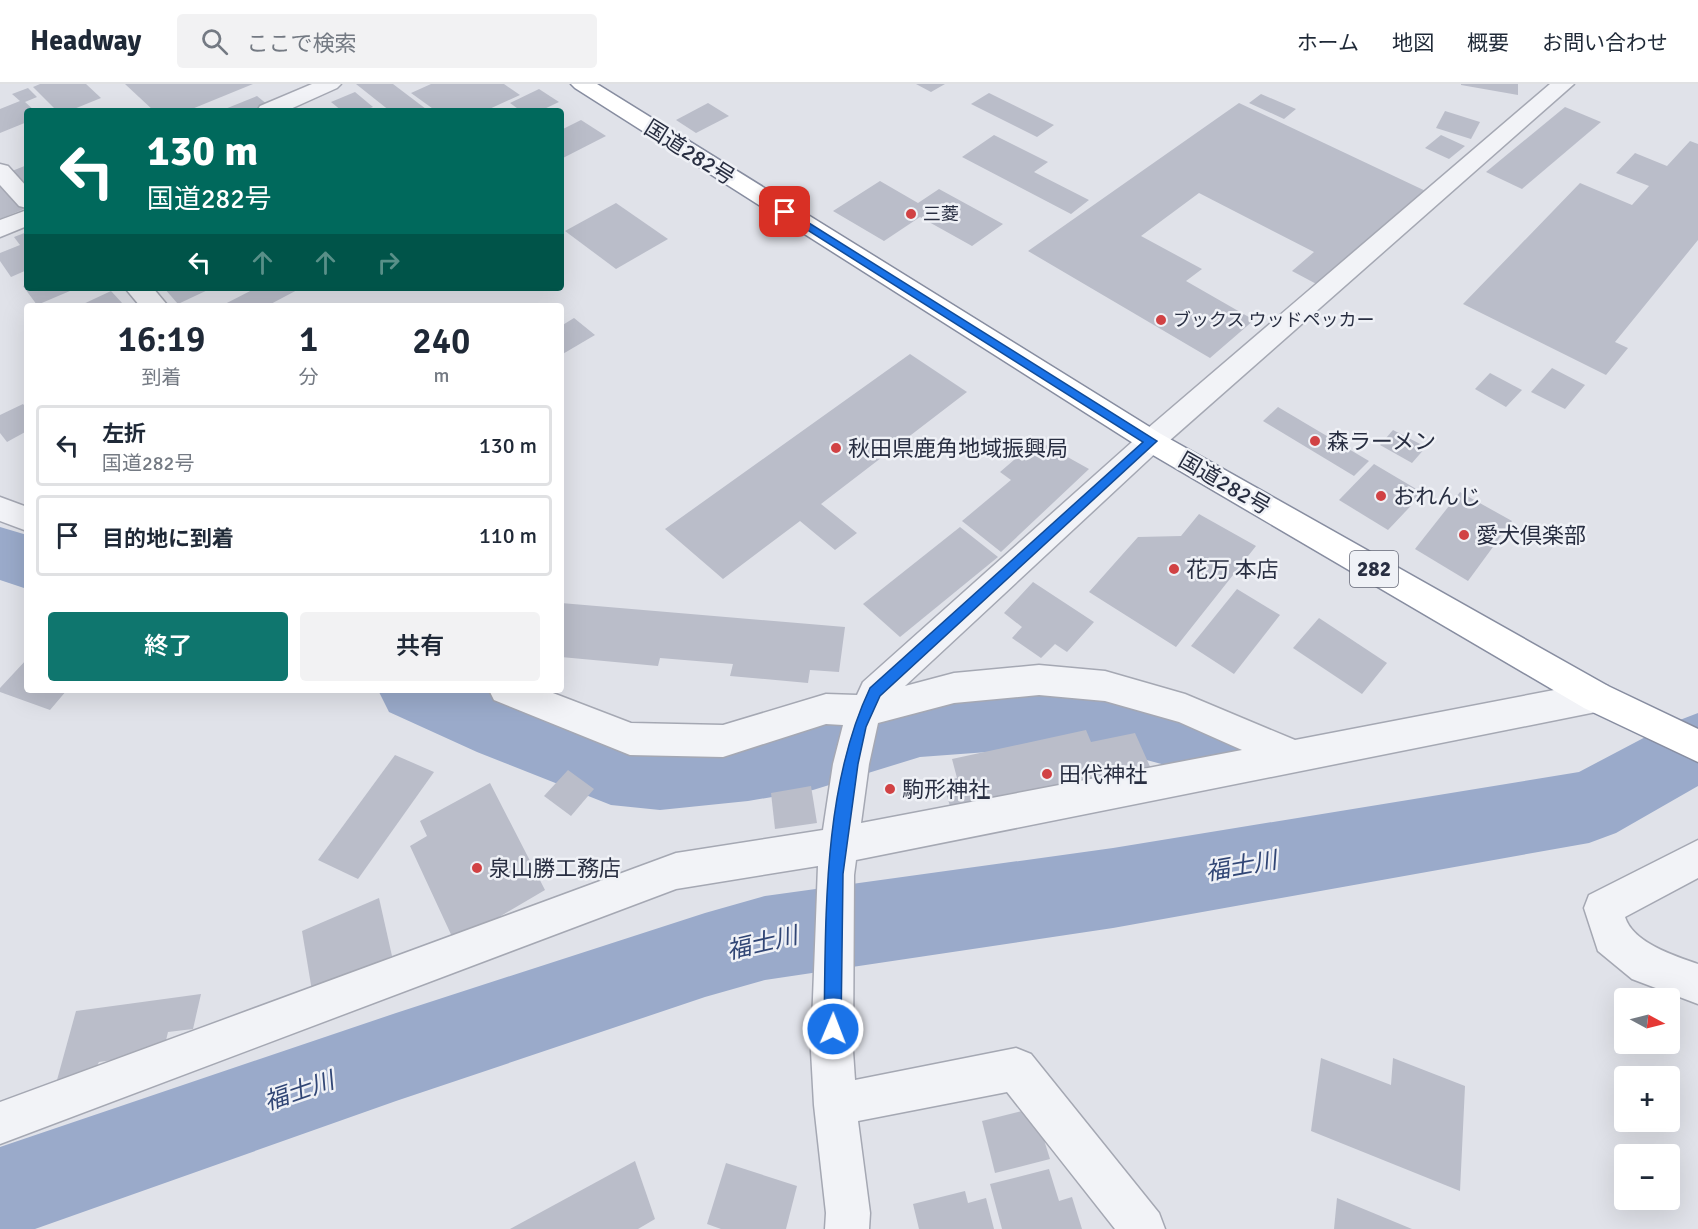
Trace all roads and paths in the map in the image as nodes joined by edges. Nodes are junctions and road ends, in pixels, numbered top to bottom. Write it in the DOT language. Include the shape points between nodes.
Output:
graph roads {
  1 [pos="330,84"];
  2 [pos="582,84"];
  3 [pos="1563,84"];
  4 [pos="275,108"];
  5 [pos="0,171"];
  6 [pos="24,198"];
  7 [pos="24,218"];
  8 [pos="0,229"];
  9 [pos="141,291"];
  10 [pos="152,303"];
  11 [pos="1151,441"];
  12 [pos="0,509"];
  13 [pos="24,518"];
  14 [pos="513,693"];
  15 [pos="1596,697"];
  16 [pos="862,719"];
  17 [pos="1698,746"];
  18 [pos="1296,757"];
  19 [pos="1698,858"];
  20 [pos="838,860"];
  21 [pos="1698,984"];
  22 [pos="835,1105"];
  23 [pos="0,1123"];
  24 [pos="847,1229"];
  25 [pos="1143,1229"];
  1 -- 4 [label="street"];
  2 -- 11 [label="highway, 国道282号 / 282"];
  3 -- 11 [label="street"];
  5 -- 6 [label="street"];
  7 -- 8 [label="street"];
  9 -- 10 [label="street"];
  11 -- 15 [label="highway, 国道282号 / 282"];
  11 -- 16 [label="street" via="874,692"];
  12 -- 13 [label="street"];
  14 -- 16 [label="street" via="630,740 723,741 826,709"];
  15 -- 17 [label="highway, 国道282号 / 282"];
  15 -- 18 [label="street"];
  16 -- 18 [label="street" via="954,688 1039,680 1105,686 1185,709"];
  16 -- 20 [label="street" via="851,764"];
  18 -- 20 [label="street"];
  19 -- 21 [label="street" via="1603,908 1612,937 1646,965"];
  20 -- 22 [label="street" via="832,1051"];
  20 -- 23 [label="street" via="676,871"];
  22 -- 24 [label="street"];
  22 -- 25 [label="street" via="1016,1069"];
}
